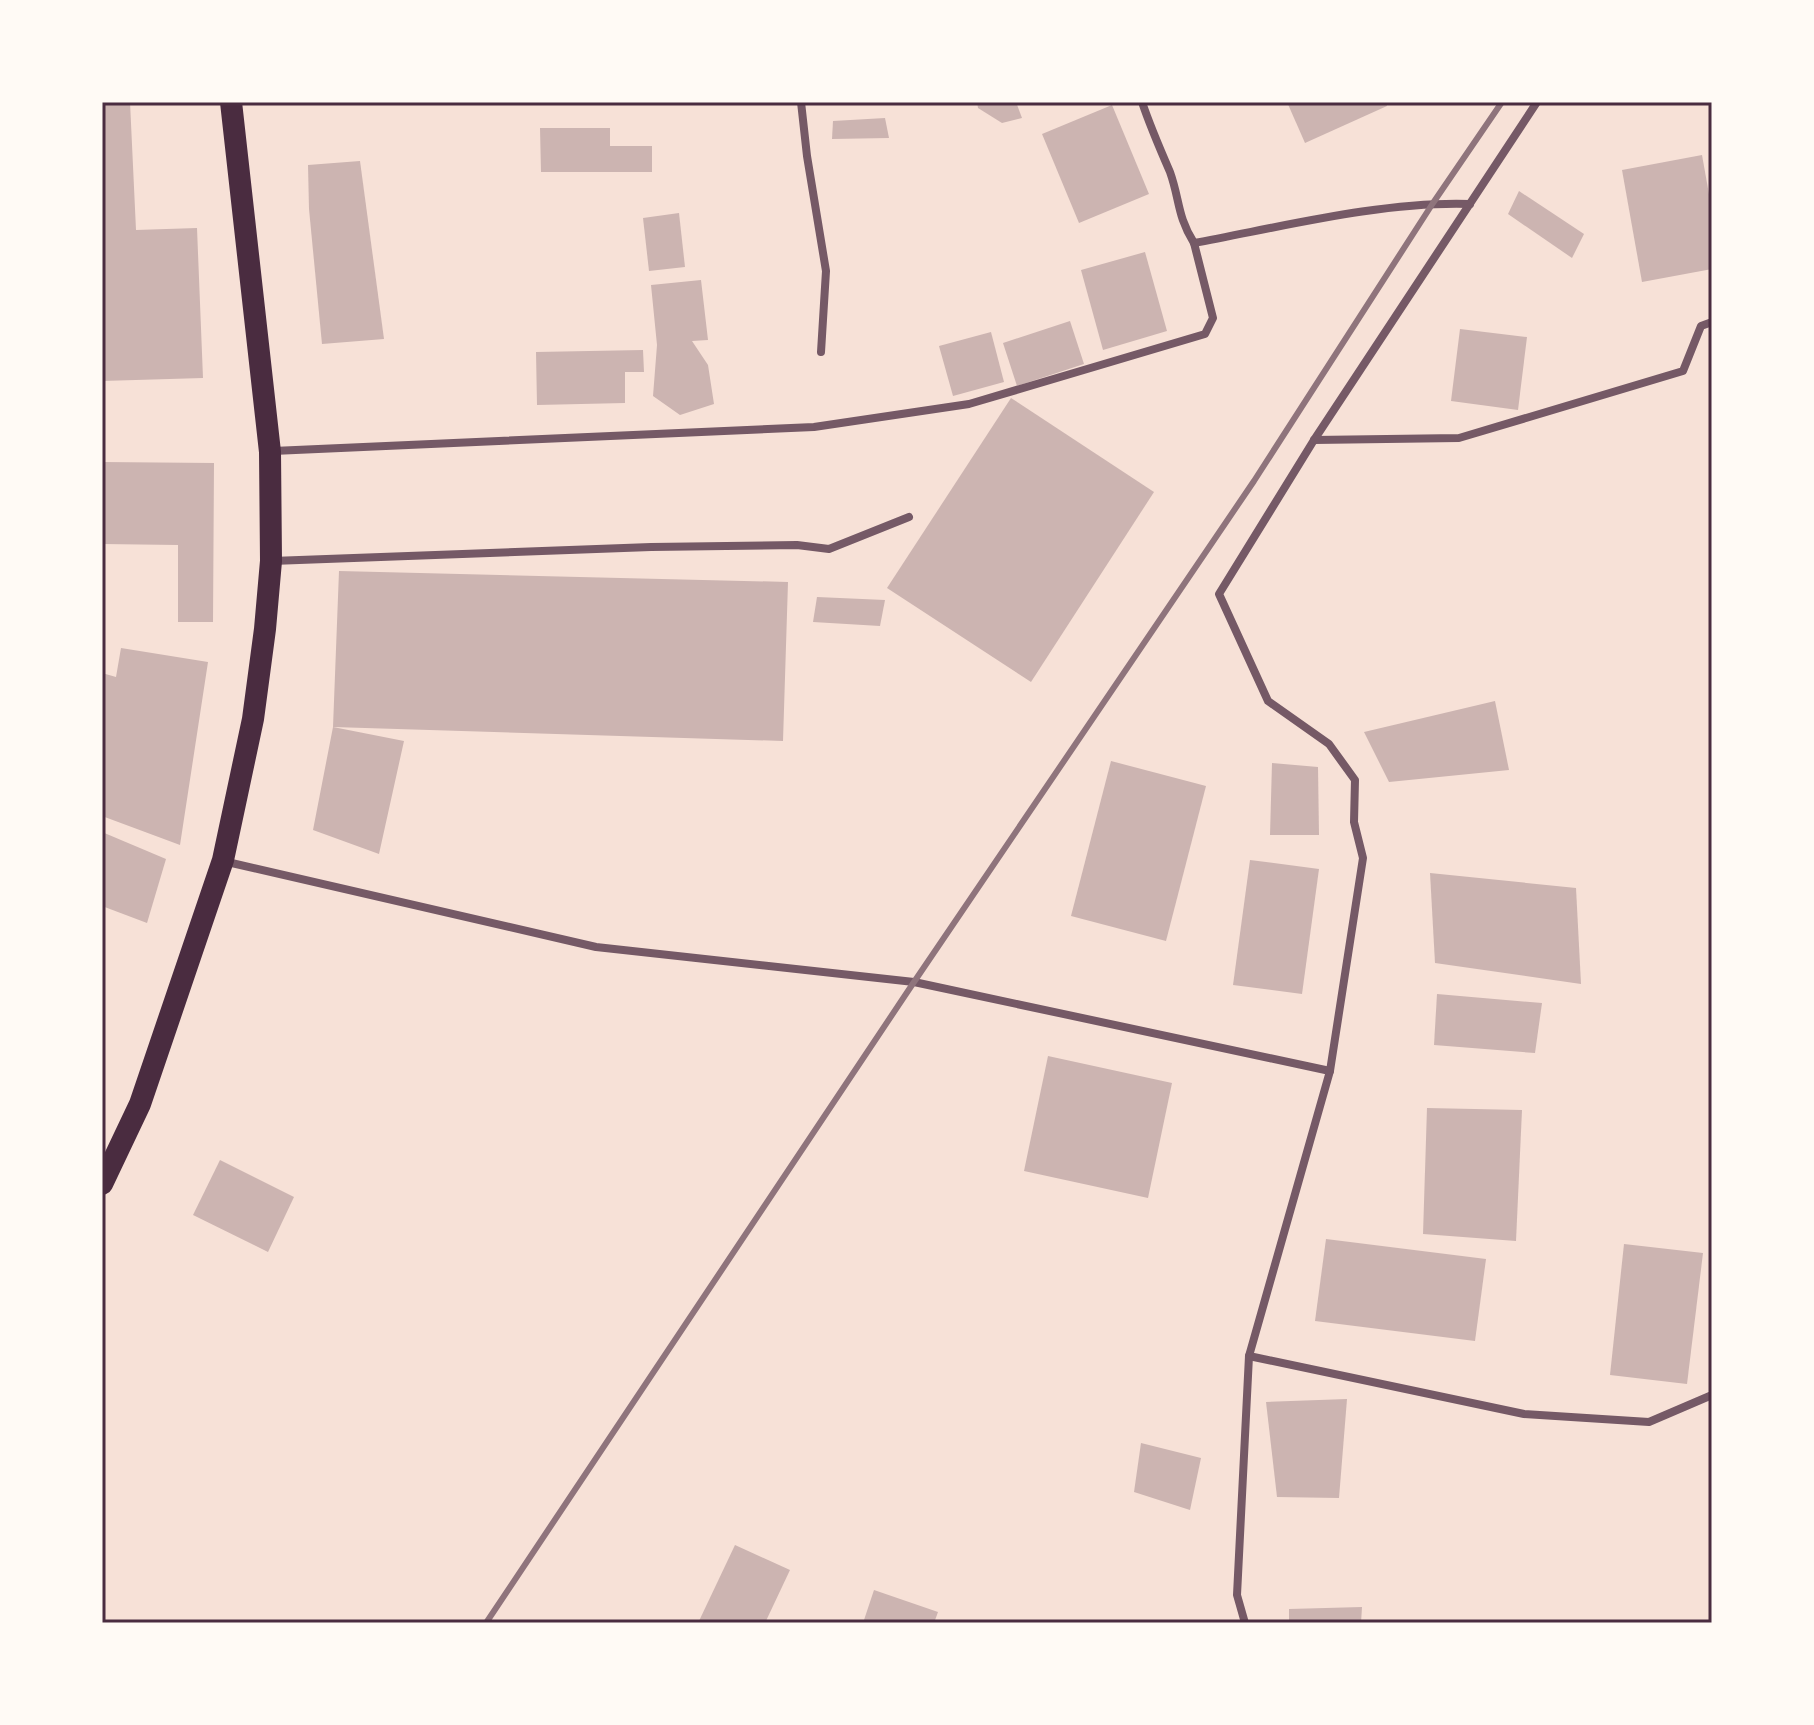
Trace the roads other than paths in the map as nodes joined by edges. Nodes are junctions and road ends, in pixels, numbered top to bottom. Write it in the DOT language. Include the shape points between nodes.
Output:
graph roads {
  1 [pos="231,102"];
  2 [pos="801,102"];
  3 [pos="1142,102"];
  4 [pos="1537,102"];
  5 [pos="1470,204"];
  6 [pos="1194,243"];
  7 [pos="1712,322"];
  8 [pos="821,352"];
  9 [pos="1314,440"];
  10 [pos="270,452"];
  11 [pos="909,517"];
  12 [pos="271,561"];
  13 [pos="223,860"];
  14 [pos="1330,1071"];
  15 [pos="102,1184"];
  16 [pos="1249,1356"];
  17 [pos="1712,1395"];
  18 [pos="1245,1623"];
  1 -- 10 [label="highway"];
  2 -- 8 [label="street" via="826,271"];
  3 -- 6 [label="street" via="1171,175 1182,224"];
  4 -- 5 [label="street"];
  5 -- 6 [label="street" via="1433,203"];
  5 -- 9 [label="street"];
  6 -- 10 [label="street" via="1213,318 1205,334 969,404 814,427"];
  7 -- 9 [label="street" via="1701,326 1683,371 1474,434"];
  9 -- 14 [label="street" via="1219,594 1268,701 1329,744 1355,780 1354,822 1363,858"];
  10 -- 12 [label="highway"];
  11 -- 12 [label="street" via="829,549 680,546"];
  12 -- 13 [label="highway" via="253,719"];
  13 -- 14 [label="street" via="596,947 914,982"];
  13 -- 15 [label="highway" via="140,1104"];
  14 -- 16 [label="street"];
  16 -- 17 [label="street" via="1524,1414 1649,1422"];
  16 -- 18 [label="street" via="1237,1595"];
}
